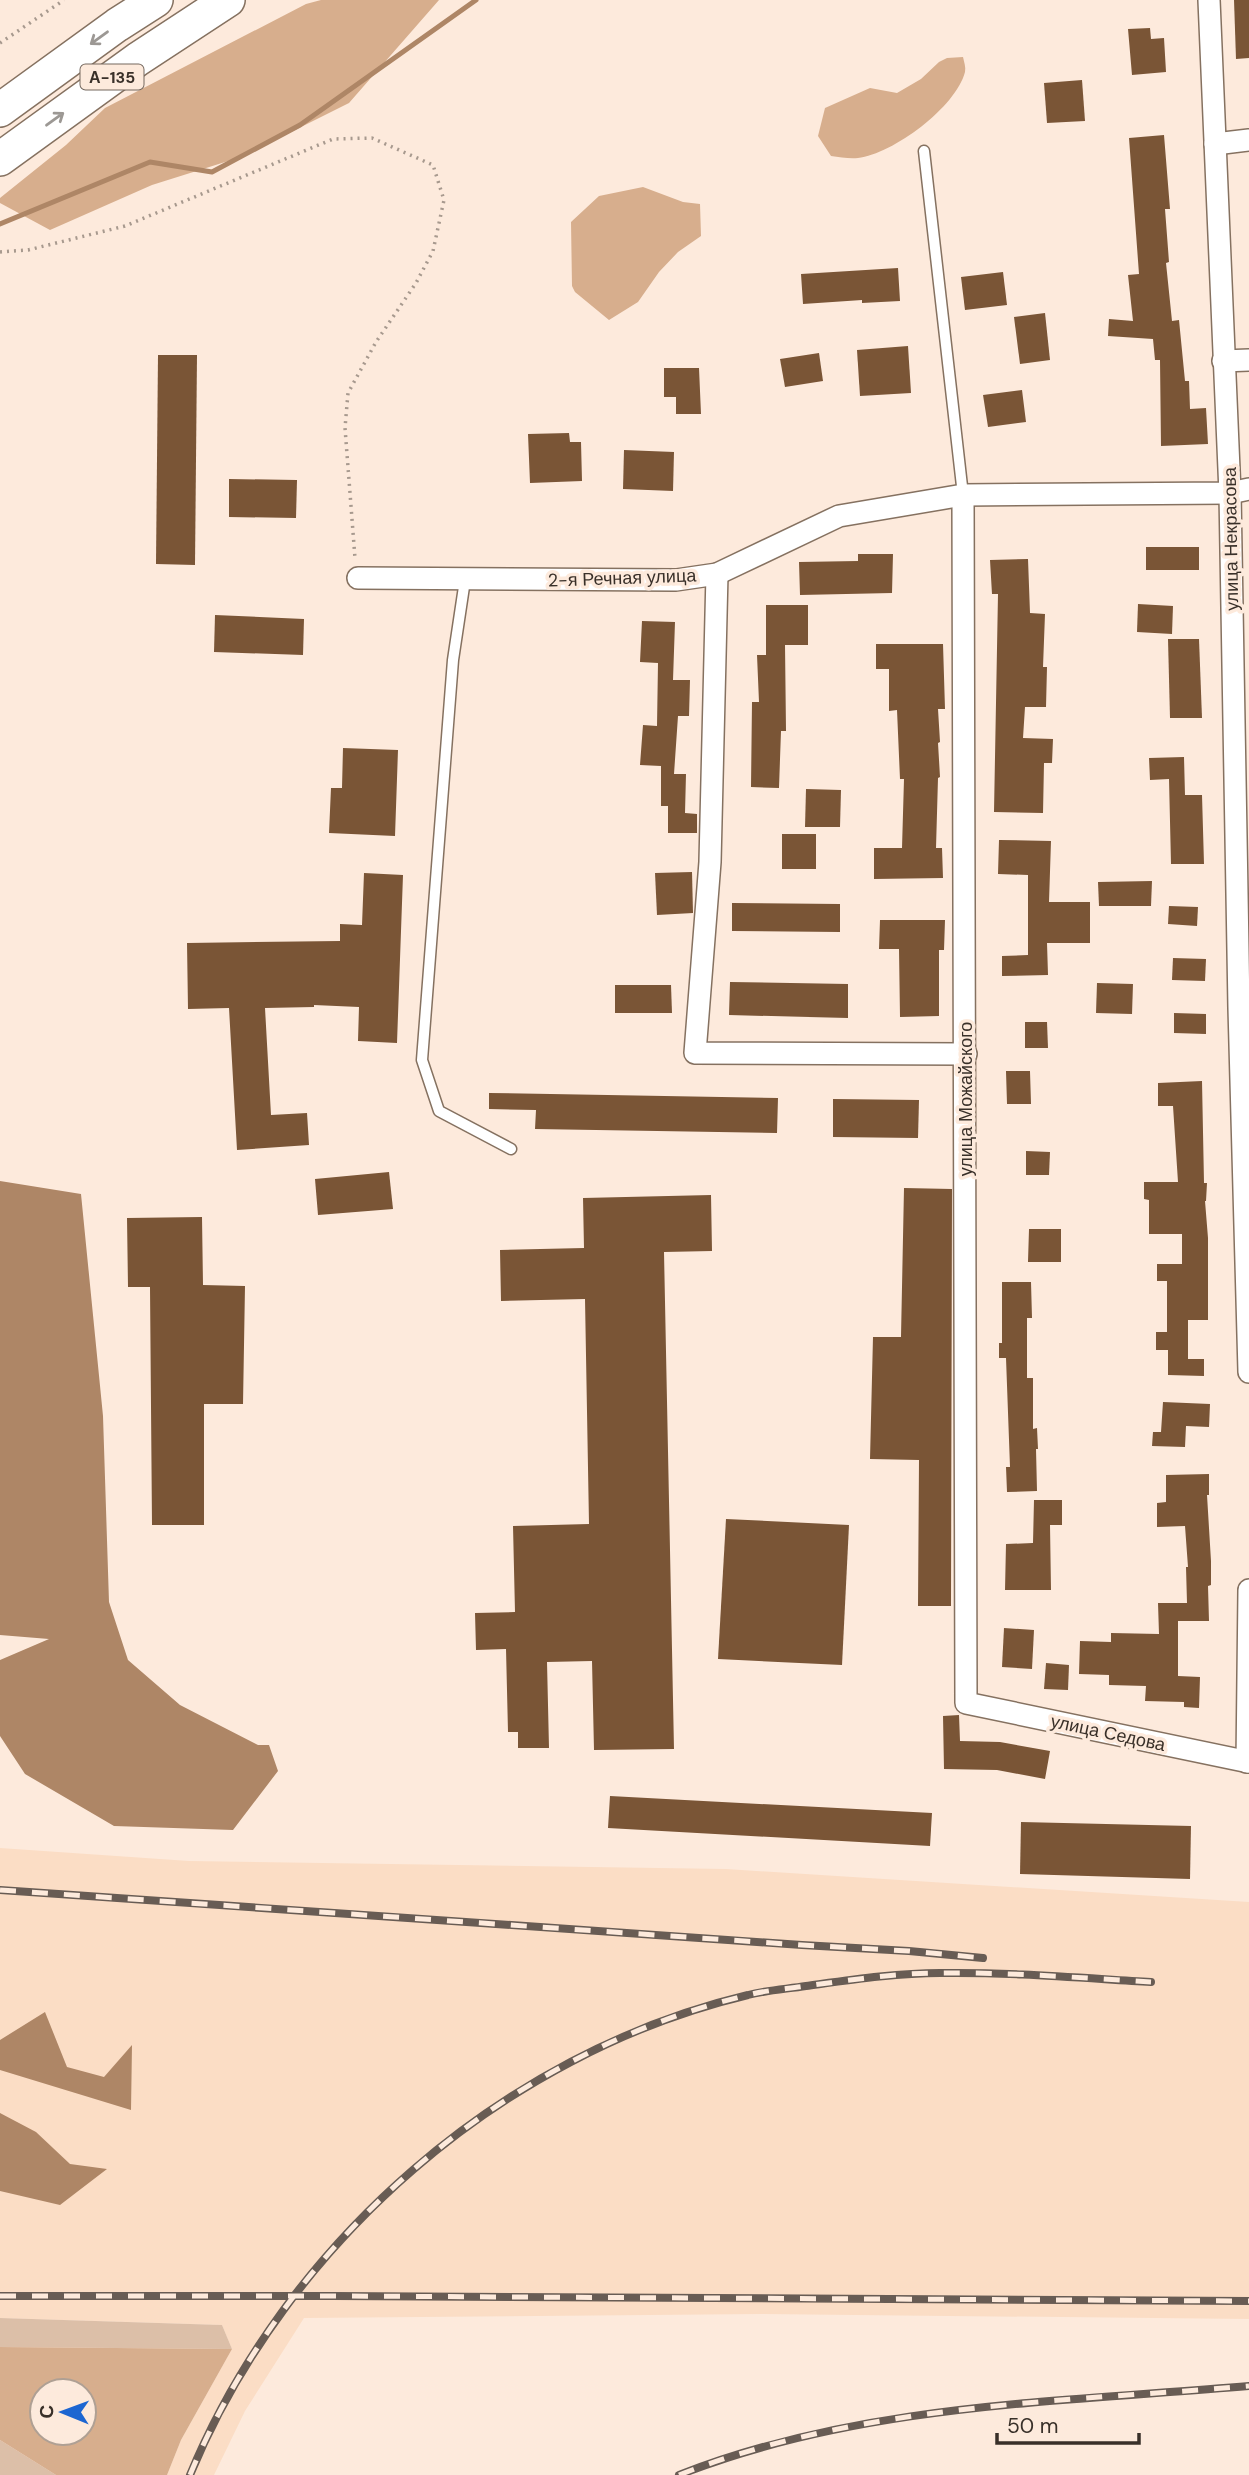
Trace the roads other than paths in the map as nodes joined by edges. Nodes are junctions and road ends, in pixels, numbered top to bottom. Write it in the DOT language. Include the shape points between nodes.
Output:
graph roads {
  1 [pos="156,0"];
  2 [pos="228,0"];
  3 [pos="1209,0"];
  4 [pos="0,110"];
  5 [pos="1249,140"];
  6 [pos="1215,144"];
  7 [pos="924,151"];
  8 [pos="0,159"];
  9 [pos="1223,360"];
  10 [pos="1249,360"];
  11 [pos="1240,491"];
  12 [pos="963,495"];
  13 [pos="717,574"];
  14 [pos="358,578"];
  15 [pos="465,580"];
  16 [pos="1244,1008"];
  17 [pos="966,1054"];
  18 [pos="511,1149"];
  19 [pos="1249,1372"];
  20 [pos="1249,1590"];
  21 [pos="967,1703"];
  22 [pos="1248,1762"];
  1 -- 4 [label="highway, А-135, one-way"];
  8 -- 2 [label="highway, А-135, one-way"];
  3 -- 6 [label="street, улица Некрасова"];
  5 -- 6 [label="street"];
  6 -- 9 [label="street, улица Некрасова"];
  7 -- 12 [label="lane"];
  9 -- 10 [label="street"];
  9 -- 11 [label="street, улица Некрасова"];
  11 -- 12 [label="street, 2-я Речная улица"];
  11 -- 16 [label="street, улица Некрасова"];
  12 -- 13 [label="street, 2-я Речная улица" via="839,516"];
  12 -- 17 [label="street, улица Можайского"];
  13 -- 15 [label="street, 2-я Речная улица" via="676,580"];
  13 -- 17 [label="street" via="710,862 695,1052"];
  14 -- 15 [label="street, 2-я Речная улица"];
  15 -- 18 [label="lane" via="453,660 422,1060 439,1111"];
  16 -- 19 [label="street, улица Некрасова"];
  17 -- 21 [label="street, улица Можайского"];
  20 -- 22 [label="street"];
  21 -- 22 [label="street, улица Седова"];
}
